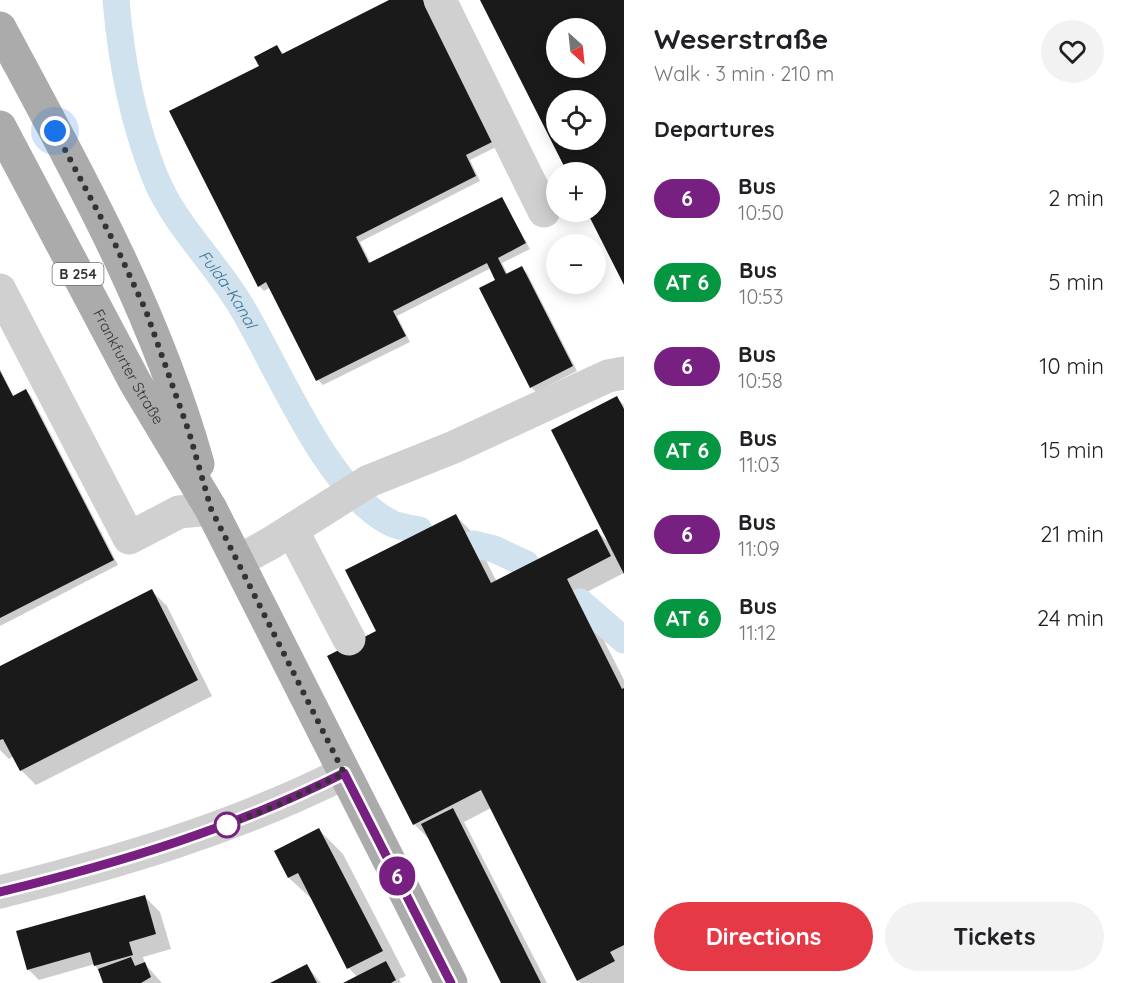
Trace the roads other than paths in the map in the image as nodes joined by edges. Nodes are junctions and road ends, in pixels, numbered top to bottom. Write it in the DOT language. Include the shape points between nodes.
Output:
graph roads {
  1 [pos="440,0"];
  2 [pos="0,28"];
  3 [pos="0,126"];
  4 [pos="544,211"];
  5 [pos="0,290"];
  6 [pos="624,373"];
  7 [pos="211,509"];
  8 [pos="292,530"];
  9 [pos="238,561"];
  10 [pos="349,639"];
  11 [pos="344,773"];
  12 [pos="0,892"];
  13 [pos="451,983"];
  1 -- 4 [label="street"];
  2 -- 7 [label="main road, Frankfurter Straße / B 254" via="116,246 146,311 189,432"];
  3 -- 7 [label="main road, Frankfurter Straße / B 254" via="135,382"];
  5 -- 7 [label="street" via="129,538 179,512"];
  6 -- 8 [label="street" via="608,376 454,447 369,481"];
  7 -- 9 [label="main road, Frankfurter Straße / B 254"];
  8 -- 9 [label="street"];
  8 -- 10 [label="street"];
  9 -- 11 [label="main road, Frankfurter Straße / B 254"];
  11 -- 12 [label="street" via="227,825 129,858"];
  11 -- 13 [label="main road, Frankfurter Straße / B 254"];
}
